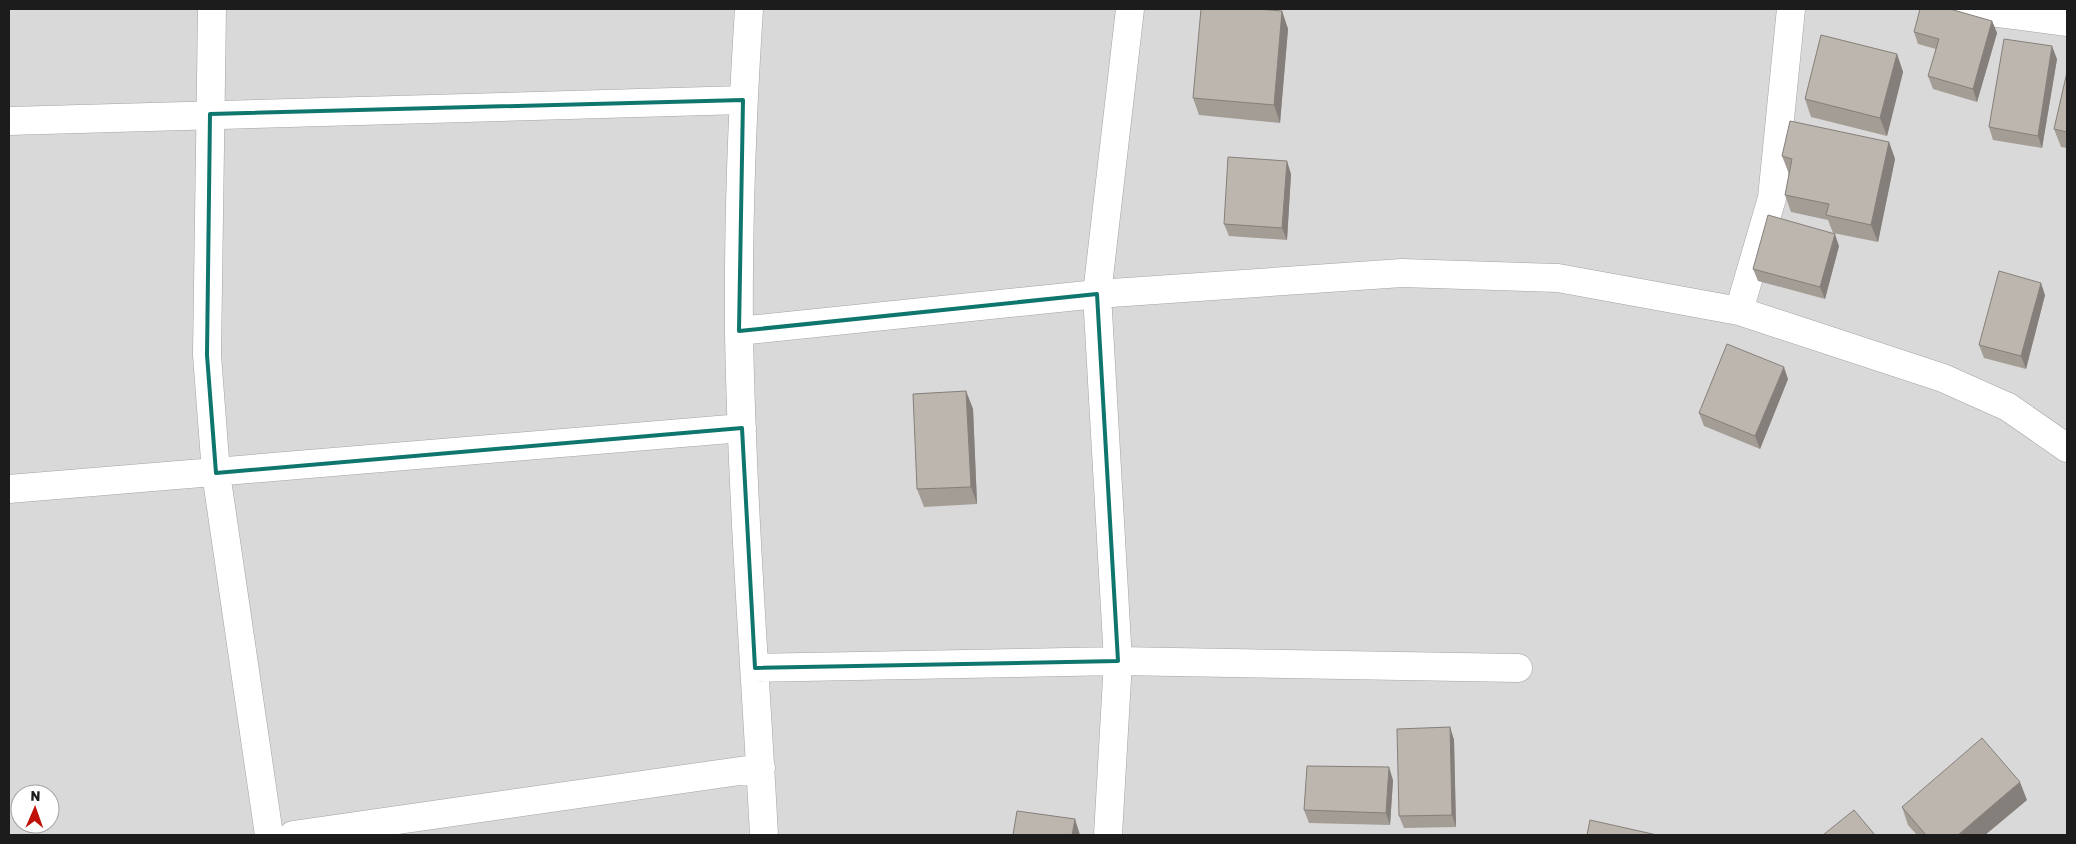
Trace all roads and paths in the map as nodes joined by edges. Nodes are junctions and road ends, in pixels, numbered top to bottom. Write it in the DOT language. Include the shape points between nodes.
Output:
graph roads {
  1 [pos="212,9"];
  2 [pos="749,9"];
  3 [pos="1130,9"];
  4 [pos="1791,9"];
  5 [pos="1967,9"];
  6 [pos="2067,22"];
  7 [pos="743,100"];
  8 [pos="210,114"];
  9 [pos="9,121"];
  10 [pos="1097,294"];
  11 [pos="1739,311"];
  12 [pos="739,331"];
  13 [pos="742,428"];
  14 [pos="2067,448"];
  15 [pos="216,473"];
  16 [pos="9,489"];
  17 [pos="1118,661"];
  18 [pos="755,668"];
  19 [pos="1518,668"];
  20 [pos="760,768"];
  21 [pos="269,835"];
  22 [pos="292,835"];
  23 [pos="764,835"];
  24 [pos="1108,835"];
  1 -- 8 [label="street"];
  2 -- 7 [label="street"];
  3 -- 10 [label="street"];
  4 -- 11 [label="street" via="1772,198"];
  5 -- 6 [label="street"];
  7 -- 8 [label="street"];
  7 -- 12 [label="street"];
  8 -- 9 [label="street"];
  8 -- 15 [label="street" via="207,355"];
  10 -- 11 [label="street" via="1402,273 1558,278"];
  10 -- 12 [label="street"];
  10 -- 17 [label="street"];
  11 -- 14 [label="street" via="1943,378 2008,407"];
  12 -- 13 [label="street"];
  13 -- 15 [label="street"];
  13 -- 18 [label="street"];
  15 -- 16 [label="street"];
  15 -- 21 [label="street"];
  17 -- 18 [label="street"];
  17 -- 19 [label="street"];
  17 -- 24 [label="street"];
  18 -- 20 [label="street"];
  20 -- 22 [label="street"];
  20 -- 23 [label="street"];
}
